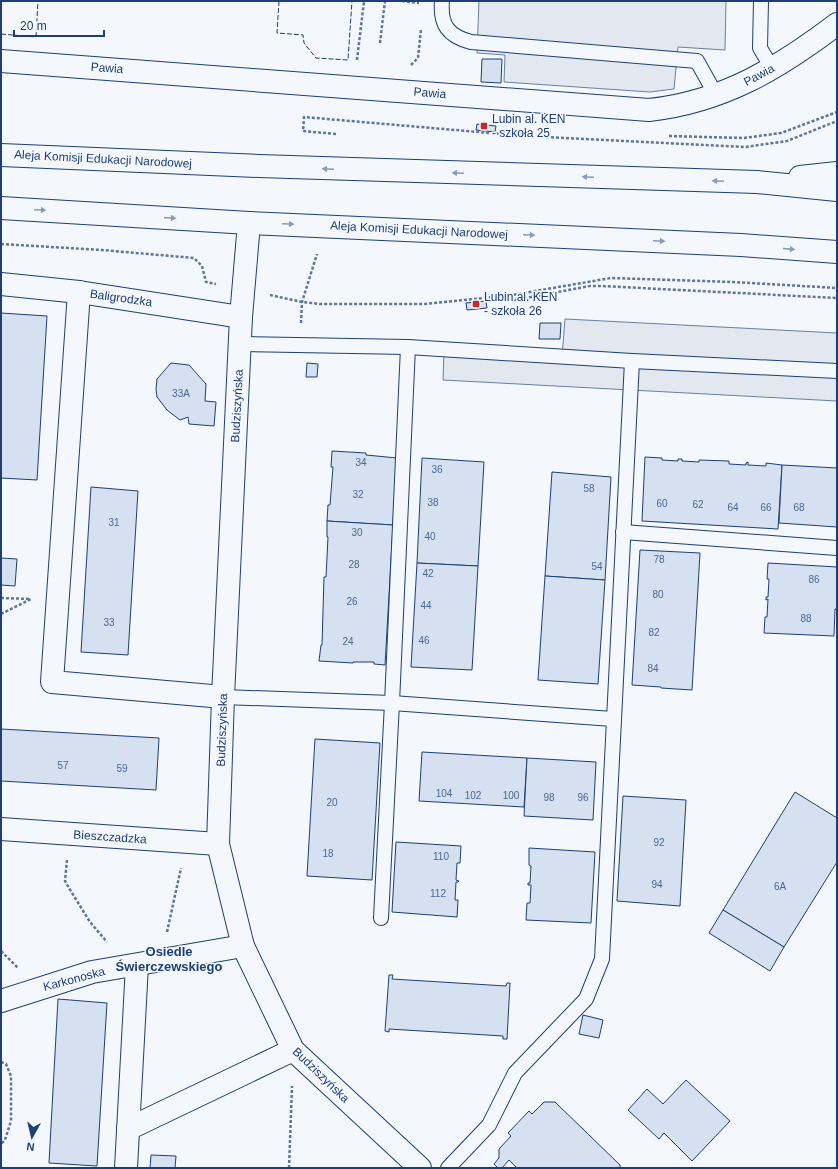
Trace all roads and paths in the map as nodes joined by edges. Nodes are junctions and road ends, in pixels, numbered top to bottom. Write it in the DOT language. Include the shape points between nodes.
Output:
graph roads {
  1 [pos="385,1"];
  2 [pos="402,1"];
  3 [pos="423,1"];
  4 [pos="442,1"];
  5 [pos="761,1"];
  6 [pos="837,24"];
  7 [pos="380,43"];
  8 [pos="1,61"];
  9 [pos="772,68"];
  10 [pos="716,96"];
  11 [pos="837,121"];
  12 [pos="336,134"];
  13 [pos="1,155"];
  14 [pos="837,173"];
  15 [pos="757,182"];
  16 [pos="837,190"];
  17 [pos="1,208"];
  18 [pos="249,223"];
  19 [pos="1,244"];
  20 [pos="837,252"];
  21 [pos="317,254"];
  22 [pos="1,284"];
  23 [pos="243,288"];
  24 [pos="837,288"];
  25 [pos="79,292"];
  26 [pos="512,295"];
  27 [pos="276,296"];
  28 [pos="837,298"];
  29 [pos="302,302"];
  30 [pos="302,316"];
  31 [pos="241,317"];
  32 [pos="240,344"];
  33 [pos="408,347"];
  34 [pos="632,361"];
  35 [pos="837,371"];
  36 [pos="623,532"];
  37 [pos="837,548"];
  38 [pos="1,598"];
  39 [pos="31,599"];
  40 [pos="57,600"];
  41 [pos="1,614"];
  42 [pos="223,697"];
  43 [pos="392,703"];
  44 [pos="613,719"];
  45 [pos="1,829"];
  46 [pos="69,834"];
  47 [pos="188,843"];
  48 [pos="218,844"];
  49 [pos="381,918"];
  50 [pos="243,946"];
  51 [pos="160,960"];
  52 [pos="131,966"];
  53 [pos="1,1001"];
  54 [pos="293,1050"];
  55 [pos="1,1062"];
  56 [pos="128,1129"];
  57 [pos="1,1144"];
  58 [pos="126,1168"];
  59 [pos="289,1168"];
  60 [pos="420,1168"];
  61 [pos="448,1168"];
  1 -- 7 [label="path"];
  2 -- 3 [label="path"];
  4 -- 10 [label="lane" via="442,20 446,28 460,39 697,61"];
  5 -- 9 [label="lane" via="760,48"];
  6 -- 9 [label="street, Pawia"];
  8 -- 10 [label="street, Pawia" via="628,109 669,108"];
  9 -- 10 [label="street, Pawia"];
  11 -- 12 [label="path" via="787,141 746,147 525,136 304,117 303,131"];
  15 -- 13 [label="street, Aleja Komisji Edukacji Narodowej, one-way"];
  14 -- 15 [label="street"];
  15 -- 16 [label="street"];
  17 -- 18 [label="street, Aleja Komisji Edukacji Narodowej, one-way"];
  18 -- 20 [label="street, Aleja Komisji Edukacji Narodowej, one-way" via="741,245"];
  18 -- 23 [label="street, Budziszyńska"];
  19 -- 23 [label="path" via="194,258 202,266 206,282"];
  21 -- 29 [label="path"];
  22 -- 25 [label="street, Baligrodzka"];
  23 -- 31 [label="street, Budziszyńska"];
  24 -- 26 [label="path" via="611,278"];
  25 -- 31 [label="street, Baligrodzka"];
  25 -- 40 [label="street"];
  26 -- 28 [label="path" via="515,300 601,286"];
  26 -- 29 [label="path" via="425,304"];
  27 -- 29 [label="path"];
  29 -- 30 [label="path"];
  31 -- 32 [label="street, Budziszyńska"];
  32 -- 33 [label="lane"];
  32 -- 42 [label="street, Budziszyńska"];
  33 -- 34 [label="lane"];
  33 -- 43 [label="lane"];
  34 -- 35 [label="lane"];
  34 -- 36 [label="lane"];
  36 -- 37 [label="lane"];
  36 -- 44 [label="lane"];
  38 -- 39 [label="path"];
  39 -- 40 [label="path"];
  39 -- 41 [label="path"];
  40 -- 42 [label="street" via="52,682"];
  42 -- 43 [label="lane"];
  42 -- 48 [label="street, Budziszyńska"];
  43 -- 44 [label="lane"];
  43 -- 49 [label="lane"];
  44 -- 61 [label="lane" via="602,959 586,999 515,1073 489,1125"];
  45 -- 46 [label="street, Bieszczadzka"];
  46 -- 47 [label="street, Bieszczadzka"];
  46 -- 52 [label="path" via="65,881 90,922"];
  47 -- 48 [label="street, Bieszczadzka"];
  47 -- 51 [label="path"];
  48 -- 50 [label="street, Budziszyńska"];
  50 -- 51 [label="street, Karkonoska"];
  50 -- 54 [label="street, Budziszyńska"];
  51 -- 52 [label="street, Karkonoska"];
  52 -- 53 [label="street, Karkonoska" via="92,972"];
  52 -- 56 [label="street"];
  54 -- 56 [label="street"];
  54 -- 59 [label="path"];
  54 -- 60 [label="street, Budziszyńska"];
  55 -- 57 [label="path" via="6,1064 11,1076 11,1121 5,1140"];
  56 -- 58 [label="street"];
}
